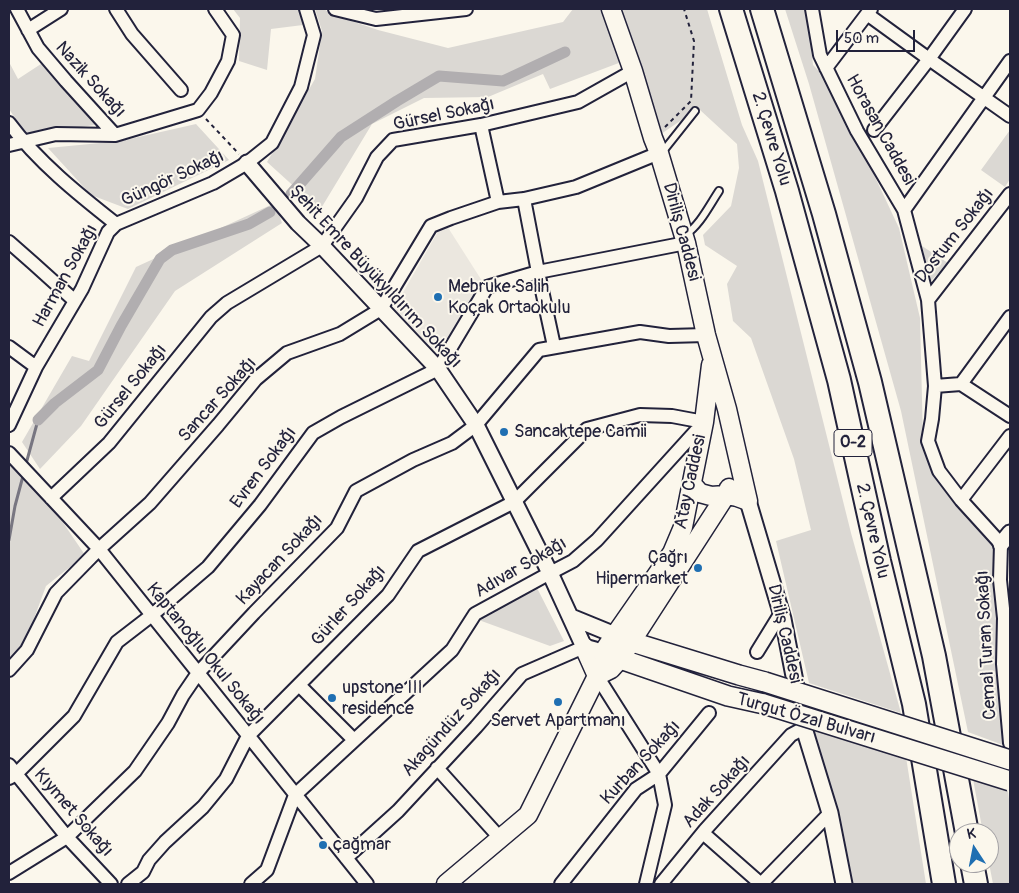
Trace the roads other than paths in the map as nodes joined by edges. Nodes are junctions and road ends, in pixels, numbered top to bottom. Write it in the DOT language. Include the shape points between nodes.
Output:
graph roads {
  1 [pos="17,9"];
  2 [pos="61,9"];
  3 [pos="116,9"];
  4 [pos="215,9"];
  5 [pos="306,9"];
  6 [pos="335,9"];
  7 [pos="466,9"];
  8 [pos="611,9"];
  9 [pos="731,9"];
  10 [pos="762,9"];
  11 [pos="812,9"];
  12 [pos="965,9"];
  13 [pos="870,10"];
  14 [pos="28,30"];
  15 [pos="930,59"];
  16 [pos="1010,61"];
  17 [pos="826,68"];
  18 [pos="633,71"];
  19 [pos="181,90"];
  20 [pos="985,98"];
  21 [pos="695,111"];
  22 [pos="1010,116"];
  23 [pos="9,123"];
  24 [pos="481,125"];
  25 [pos="874,130"];
  26 [pos="116,135"];
  27 [pos="22,141"];
  28 [pos="9,145"];
  29 [pos="656,146"];
  30 [pos="247,164"];
  31 [pos="719,191"];
  32 [pos="1010,194"];
  33 [pos="524,200"];
  34 [pos="498,202"];
  35 [pos="904,210"];
  36 [pos="116,224"];
  37 [pos="684,239"];
  38 [pos="9,242"];
  39 [pos="322,246"];
  40 [pos="538,272"];
  41 [pos="75,300"];
  42 [pos="928,300"];
  43 [pos="381,309"];
  44 [pos="1010,316"];
  45 [pos="706,335"];
  46 [pos="554,346"];
  47 [pos="9,347"];
  48 [pos="712,354"];
  49 [pos="36,367"];
  50 [pos="438,369"];
  51 [pos="961,384"];
  52 [pos="935,386"];
  53 [pos="1010,416"];
  54 [pos="704,422"];
  55 [pos="730,424"];
  56 [pos="9,425"];
  57 [pos="476,425"];
  58 [pos="1010,436"];
  59 [pos="9,453"];
  60 [pos="738,460"];
  61 [pos="692,484"];
  62 [pos="726,495"];
  63 [pos="51,498"];
  64 [pos="961,500"];
  65 [pos="748,501"];
  66 [pos="514,502"];
  67 [pos="1007,541"];
  68 [pos="99,549"];
  69 [pos="550,573"];
  70 [pos="781,613"];
  71 [pos="152,615"];
  72 [pos="571,617"];
  73 [pos="623,638"];
  74 [pos="584,647"];
  75 [pos="757,652"];
  76 [pos="612,656"];
  77 [pos="9,670"];
  78 [pos="198,673"];
  79 [pos="597,676"];
  80 [pos="299,685"];
  81 [pos="709,713"];
  82 [pos="804,728"];
  83 [pos="248,736"];
  84 [pos="354,740"];
  85 [pos="1010,744"];
  86 [pos="1010,760"];
  87 [pos="438,768"];
  88 [pos="11,772"];
  89 [pos="659,774"];
  90 [pos="1010,781"];
  91 [pos="295,795"];
  92 [pos="830,813"];
  93 [pos="965,823"];
  94 [pos="703,834"];
  95 [pos="67,837"];
  96 [pos="500,838"];
  97 [pos="346,858"];
  98 [pos="9,873"];
  99 [pos="134,883"];
  100 [pos="256,883"];
  101 [pos="111,884"];
  102 [pos="367,884"];
  103 [pos="446,884"];
  104 [pos="561,884"];
  105 [pos="646,884"];
  106 [pos="661,884"];
  107 [pos="761,884"];
  108 [pos="844,884"];
  109 [pos="944,884"];
  1 -- 14 [label="street, Nazik Sokağı"];
  2 -- 14 [label="street"];
  3 -- 19 [label="street" via="132,34"];
  4 -- 26 [label="street, Nazik Sokağı" via="233,35 228,61 198,110"];
  5 -- 30 [label="street, Güngör Sokağı" via="314,35 301,87 272,143"];
  6 -- 7 [label="street" via="376,19"];
  8 -- 18 [label="main road, Diriliş Caddesi"];
  9 -- 109 [label="highway, 2. Çevre Yolu / O-2" via="787,191 839,380 914,704"];
  10 -- 93 [label="highway, 2. Çevre Yolu / O-2" via="824,214 870,382 934,656"];
  11 -- 17 [label="street, Horasan Caddesi" via="820,55"];
  12 -- 15 [label="street"];
  13 -- 15 [label="street"];
  13 -- 17 [label="street"];
  14 -- 26 [label="street, Nazik Sokağı" via="38,48"];
  15 -- 20 [label="street"];
  15 -- 25 [label="street"];
  16 -- 20 [label="street, Horasan Caddesi"];
  17 -- 35 [label="street, Horasan Caddesi" via="857,131"];
  18 -- 24 [label="street, Gürsel Sokağı" via="578,102"];
  18 -- 29 [label="main road, Diriliş Caddesi"];
  20 -- 22 [label="street"];
  20 -- 35 [label="street, Horasan Caddesi"];
  21 -- 29 [label="lane" via="664,150"];
  23 -- 27 [label="street, Harman Sokağı"];
  24 -- 34 [label="street"];
  24 -- 39 [label="street, Gürsel Sokağı" via="393,140 377,157 356,198"];
  26 -- 27 [label="street" via="56,134"];
  27 -- 28 [label="street"];
  27 -- 36 [label="street, Harman Sokağı" via="78,194"];
  29 -- 33 [label="street, Sancar Sokağı" via="576,187"];
  29 -- 37 [label="main road, Diriliş Caddesi"];
  30 -- 36 [label="street, Güngör Sokağı" via="213,183"];
  30 -- 39 [label="street, Şehit Emre Büyükyıldırım Sokağı"];
  31 -- 37 [label="lane"];
  32 -- 42 [label="street, Dostum Sokağı"];
  33 -- 34 [label="street, Sancar Sokağı"];
  33 -- 40 [label="street"];
  34 -- 43 [label="street, Sancar Sokağı" via="431,226"];
  35 -- 42 [label="street, Horasan Caddesi"];
  36 -- 41 [label="street, Harman Sokağı" via="108,232"];
  37 -- 40 [label="street"];
  37 -- 45 [label="main road, Diriliş Caddesi"];
  38 -- 41 [label="street"];
  39 -- 43 [label="street, Şehit Emre Büyükyıldırım Sokağı"];
  39 -- 63 [label="street, Gürsel Sokağı" via="227,303 205,325 108,443"];
  40 -- 46 [label="street"];
  40 -- 50 [label="street" via="488,286"];
  41 -- 49 [label="street, Harman Sokağı"];
  42 -- 52 [label="street, Horasan Caddesi"];
  43 -- 50 [label="street, Şehit Emre Büyükyıldırım Sokağı"];
  43 -- 68 [label="street, Sancar Sokağı" via="340,334 287,353 256,379 150,503"];
  44 -- 51 [label="street"];
  45 -- 46 [label="street, Kayacan Sokağı" via="669,336 640,332"];
  45 -- 48 [label="main road, Diriliş Caddesi"];
  46 -- 57 [label="street, Kayacan Sokağı" via="538,350"];
  47 -- 49 [label="street"];
  48 -- 54 [label="main road, Atay Caddesi"];
  48 -- 55 [label="main road, Diriliş Caddesi"];
  49 -- 56 [label="street, Harman Sokağı"];
  50 -- 57 [label="street, Şehit Emre Büyükyıldırım Sokağı"];
  50 -- 71 [label="street, Evren Sokağı" via="313,432 208,567"];
  51 -- 52 [label="street"];
  51 -- 53 [label="street"];
  52 -- 64 [label="street, Horasan Caddesi" via="928,441 938,471"];
  54 -- 55 [label="main road" via="716,420"];
  54 -- 61 [label="main road, Atay Caddesi"];
  54 -- 66 [label="street, Gürler Sokağı" via="640,415 587,429"];
  54 -- 69 [label="street, Adıvar Sokağı" via="597,540 573,561"];
  55 -- 60 [label="main road, Diriliş Caddesi"];
  57 -- 66 [label="street, Şehit Emre Büyükyıldırım Sokağı"];
  57 -- 78 [label="street, Kayacan Sokağı" via="452,442 356,491 337,528"];
  58 -- 64 [label="street"];
  59 -- 63 [label="street, Kaptanoğlu Okul Sokağı"];
  60 -- 62 [label="main road, Atay Caddesi"];
  60 -- 65 [label="main road, Diriliş Caddesi"];
  61 -- 62 [label="main road" via="700,493"];
  61 -- 73 [label="main road, Atay Caddesi" via="683,527 672,553"];
  62 -- 65 [label="main road"];
  62 -- 73 [label="main road, Atay Caddesi"];
  63 -- 68 [label="street, Kaptanoğlu Okul Sokağı"];
  64 -- 67 [label="street, Horasan Caddesi"];
  65 -- 70 [label="street, Diriliş Caddesi"];
  66 -- 69 [label="street, Şehit Emre Büyükyıldırım Sokağı"];
  66 -- 80 [label="street, Gürler Sokağı" via="418,551 388,595"];
  67 -- 85 [label="street, Cemal Turan Sokağı" via="1000,580"];
  68 -- 71 [label="street, Kaptanoğlu Okul Sokağı"];
  68 -- 77 [label="street, Sancar Sokağı" via="56,593 27,650"];
  69 -- 72 [label="street, Şehit Emre Büyükyıldırım Sokağı"];
  69 -- 84 [label="street, Adıvar Sokağı" via="475,614 452,650"];
  70 -- 75 [label="street"];
  70 -- 82 [label="street, Diriliş Caddesi"];
  71 -- 78 [label="street, Kaptanoğlu Okul Sokağı"];
  71 -- 88 [label="street, Evren Sokağı" via="117,642 74,716"];
  72 -- 73 [label="street"];
  72 -- 74 [label="street, Şehit Emre Büyükyıldırım Sokağı"];
  73 -- 76 [label="main road, Atay Caddesi"];
  73 -- 86 [label="main road, Turgut Özal Bulvarı, bridge"];
  74 -- 76 [label="street"];
  74 -- 79 [label="main road"];
  74 -- 87 [label="street, Akagündüz Sokağı" via="522,674"];
  76 -- 79 [label="main road, Atay Caddesi" via="611,669"];
  76 -- 90 [label="main road, Turgut Özal Bulvarı, bridge" via="728,696 764,704"];
  78 -- 83 [label="street, Kaptanoğlu Okul Sokağı"];
  78 -- 95 [label="street, Kayacan Sokağı" via="135,771"];
  79 -- 89 [label="street"];
  79 -- 96 [label="main road, Atay Caddesi" via="528,815"];
  80 -- 83 [label="street, Gürler Sokağı"];
  80 -- 84 [label="street"];
  81 -- 89 [label="street, Kurban Sokağı"];
  82 -- 92 [label="street, Diriliş Caddesi"];
  82 -- 94 [label="street, Adak Sokağı" via="791,735"];
  83 -- 91 [label="street, Kaptanoğlu Okul Sokağı"];
  83 -- 99 [label="street, Gürler Sokağı" via="226,779 203,807 165,842"];
  84 -- 91 [label="street, Adıvar Sokağı"];
  87 -- 96 [label="street"];
  87 -- 97 [label="street, Akagündüz Sokağı" via="398,811"];
  88 -- 95 [label="street, Kıymet Sokağı"];
  89 -- 104 [label="street, Kurban Sokağı" via="636,789"];
  89 -- 105 [label="street" via="665,805"];
  91 -- 97 [label="street, Kaptanoğlu Okul Sokağı"];
  91 -- 100 [label="street, Adıvar Sokağı" via="267,870"];
  92 -- 107 [label="street"];
  92 -- 108 [label="street, Diriliş Caddesi"];
  94 -- 106 [label="street, Adak Sokağı"];
  94 -- 107 [label="street"];
  95 -- 98 [label="street, Kayacan Sokağı"];
  95 -- 101 [label="street, Kıymet Sokağı"];
  96 -- 103 [label="main road, Atay Caddesi"];
  97 -- 102 [label="street, Kaptanoğlu Okul Sokağı"];
}
